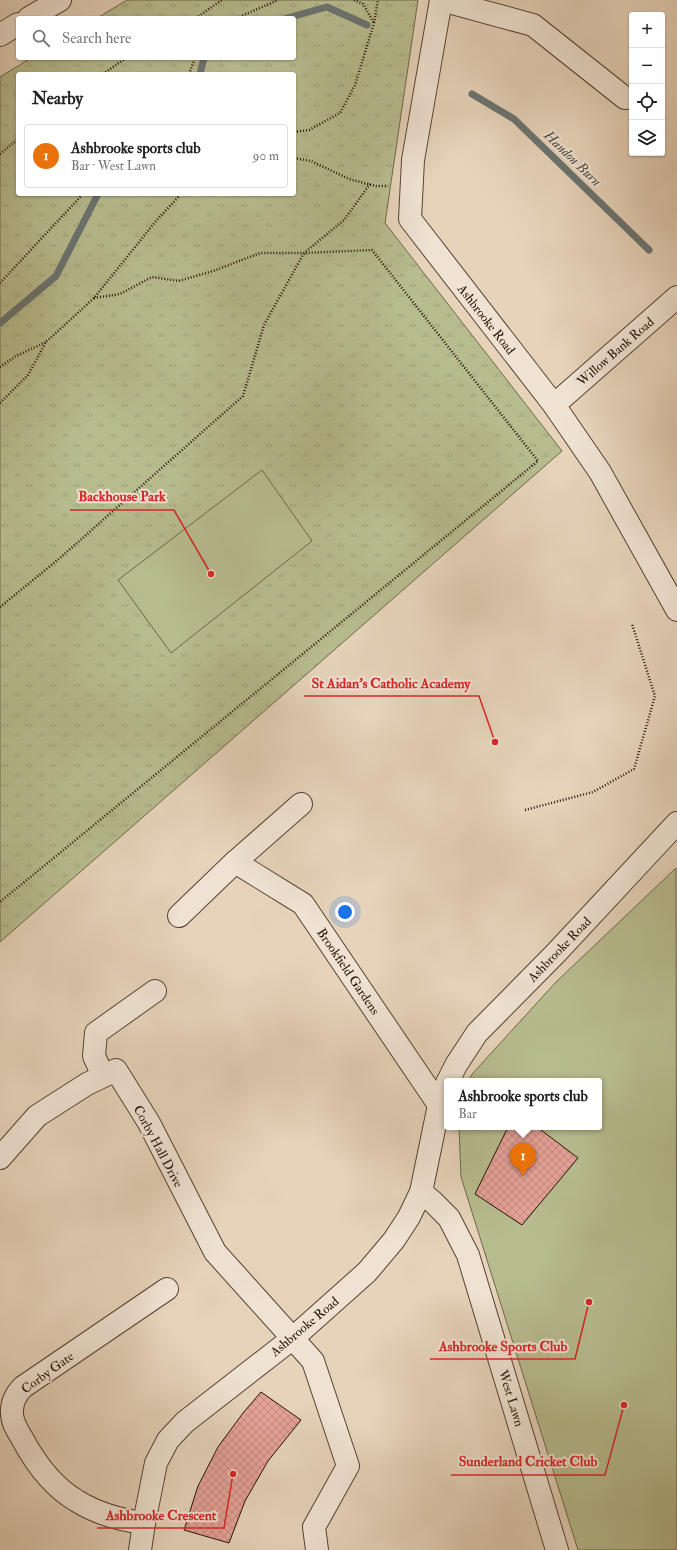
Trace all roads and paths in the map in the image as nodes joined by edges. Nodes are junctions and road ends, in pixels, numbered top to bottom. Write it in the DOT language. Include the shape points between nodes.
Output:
graph roads {
  1 [pos="60,0"];
  2 [pos="222,0"];
  3 [pos="278,0"];
  4 [pos="354,0"];
  5 [pos="378,0"];
  6 [pos="440,0"];
  7 [pos="32,16"];
  8 [pos="199,16"];
  9 [pos="242,16"];
  10 [pos="374,23"];
  11 [pos="16,25"];
  12 [pos="0,35"];
  13 [pos="123,60"];
  14 [pos="194,60"];
  15 [pos="106,72"];
  16 [pos="190,72"];
  17 [pos="625,98"];
  18 [pos="296,132"];
  19 [pos="16,141"];
  20 [pos="0,154"];
  21 [pos="296,158"];
  22 [pos="370,184"];
  23 [pos="410,184"];
  24 [pos="81,196"];
  25 [pos="179,196"];
  26 [pos="304,253"];
  27 [pos="0,283"];
  28 [pos="677,297"];
  29 [pos="94,298"];
  30 [pos="46,342"];
  31 [pos="0,367"];
  32 [pos="0,403"];
  33 [pos="554,405"];
  34 [pos="0,607"];
  35 [pos="677,610"];
  36 [pos="632,624"];
  37 [pos="301,804"];
  38 [pos="525,810"];
  39 [pos="677,823"];
  40 [pos="235,862"];
  41 [pos="0,902"];
  42 [pos="179,916"];
  43 [pos="155,991"];
  44 [pos="103,1076"];
  45 [pos="450,1078"];
  46 [pos="444,1091"];
  47 [pos="438,1105"];
  48 [pos="0,1158"];
  49 [pos="421,1192"];
  50 [pos="167,1289"];
  51 [pos="293,1338"];
  52 [pos="144,1523"];
  53 [pos="140,1550"];
  54 [pos="317,1550"];
  55 [pos="557,1550"];
  1 -- 7 [label="street"];
  2 -- 8 [label="path"];
  3 -- 9 [label="path"];
  4 -- 10 [label="path" via="363,4"];
  5 -- 10 [label="path"];
  6 -- 17 [label="street" via="532,25"];
  6 -- 23 [label="street, Ashbrooke Road"];
  10 -- 18 [label="path" via="355,85 340,113 309,130"];
  11 -- 12 [label="street"];
  13 -- 15 [label="path"];
  14 -- 16 [label="path"];
  19 -- 20 [label="path"];
  21 -- 22 [label="path" via="311,161 349,179"];
  22 -- 23 [label="path"];
  22 -- 26 [label="path" via="344,220"];
  23 -- 33 [label="street, Ashbrooke Road" via="410,219"];
  24 -- 27 [label="path"];
  25 -- 29 [label="path"];
  26 -- 29 [label="path" via="260,253 179,281 152,276 120,294"];
  26 -- 34 [label="path" via="264,325 243,396 60,558"];
  26 -- 41 [label="path" via="372,250 538,461"];
  28 -- 33 [label="street, Willow Bank Road"];
  29 -- 30 [label="path"];
  30 -- 31 [label="path" via="16,356"];
  30 -- 32 [label="path" via="28,375"];
  33 -- 35 [label="street, Ashbrooke Road" via="600,472"];
  36 -- 38 [label="path" via="655,696 634,769 592,792"];
  37 -- 40 [label="street"];
  39 -- 45 [label="street, Ashbrooke Road" via="556,953 477,1033"];
  40 -- 42 [label="street"];
  40 -- 47 [label="street, Brookfield Gardens" via="303,904"];
  43 -- 44 [label="street" via="96,1033 94,1056"];
  44 -- 48 [label="street, Corby Hall Drive" via="37,1116"];
  44 -- 51 [label="street, Corby Hall Drive" via="116,1070 149,1123 215,1252"];
  46 -- 47 [label="street, Ashbrooke Road"];
  47 -- 49 [label="street, Ashbrooke Road"];
  49 -- 51 [label="street, Ashbrooke Road" via="409,1217 382,1257"];
  49 -- 55 [label="street, West Lawn" via="449,1218 468,1255"];
  50 -- 52 [label="street, Corby Gate" via="23,1387 12,1405 13,1420 32,1455 54,1482 75,1500 108,1516"];
  51 -- 52 [label="street, Ashbrooke Road" via="185,1422 168,1440 156,1463"];
  51 -- 54 [label="street" via="313,1361 348,1466 314,1527"];
  52 -- 53 [label="street, Ashbrooke Road"];
}
